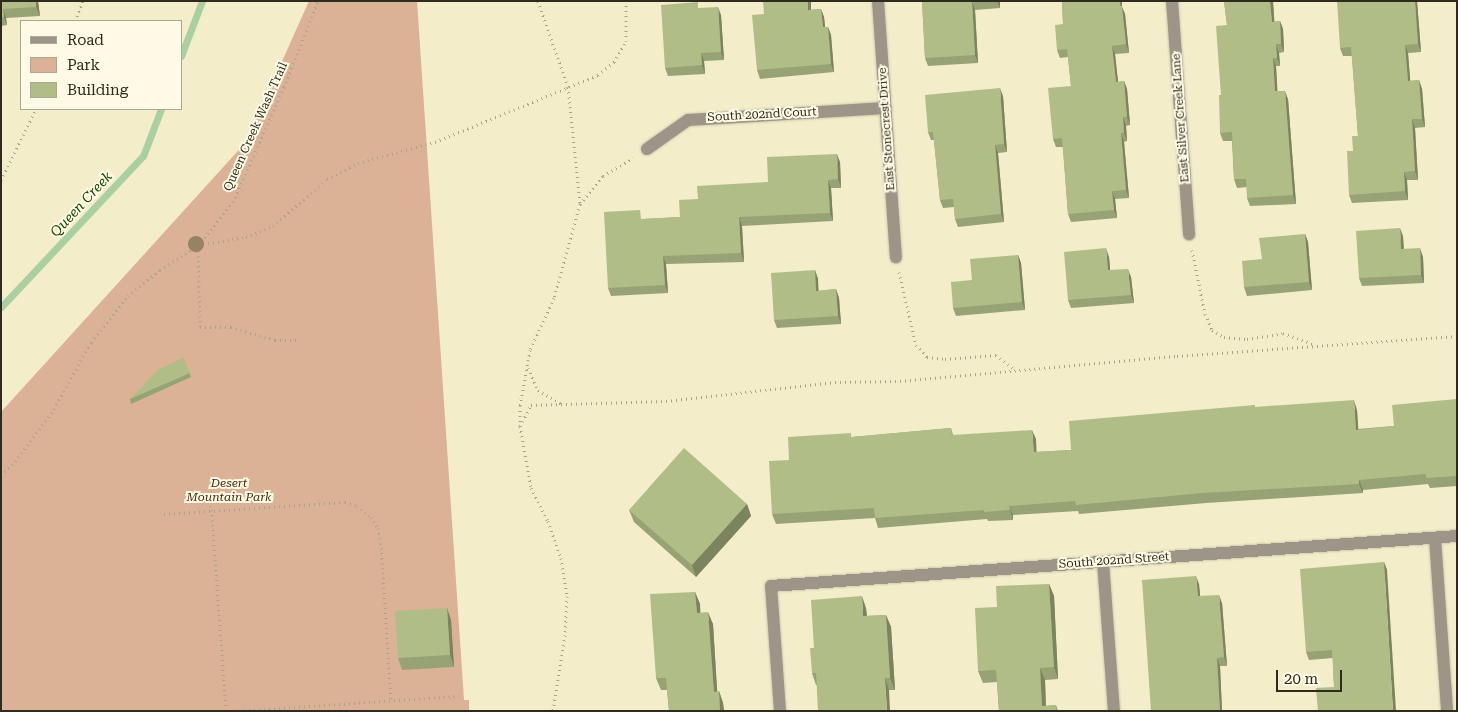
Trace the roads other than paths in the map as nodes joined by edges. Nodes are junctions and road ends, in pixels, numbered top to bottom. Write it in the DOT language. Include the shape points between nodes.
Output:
graph roads {
  1 [pos="878,1"];
  2 [pos="1172,1"];
  3 [pos="886,108"];
  4 [pos="647,149"];
  5 [pos="1189,234"];
  6 [pos="896,257"];
  7 [pos="1457,536"];
  8 [pos="1435,538"];
  9 [pos="1103,562"];
  10 [pos="780,711"];
  11 [pos="1114,711"];
  12 [pos="1447,711"];
  1 -- 3 [label="street, East Stonecrest Drive"];
  2 -- 5 [label="street, East Silver Creek Lane"];
  3 -- 4 [label="street, South 202nd Court" via="688,120"];
  3 -- 6 [label="street, East Stonecrest Drive"];
  7 -- 8 [label="street, South 202nd Street"];
  8 -- 9 [label="street, South 202nd Street"];
  8 -- 12 [label="street"];
  9 -- 10 [label="street, South 202nd Street" via="771,586"];
  9 -- 11 [label="street"];
}
